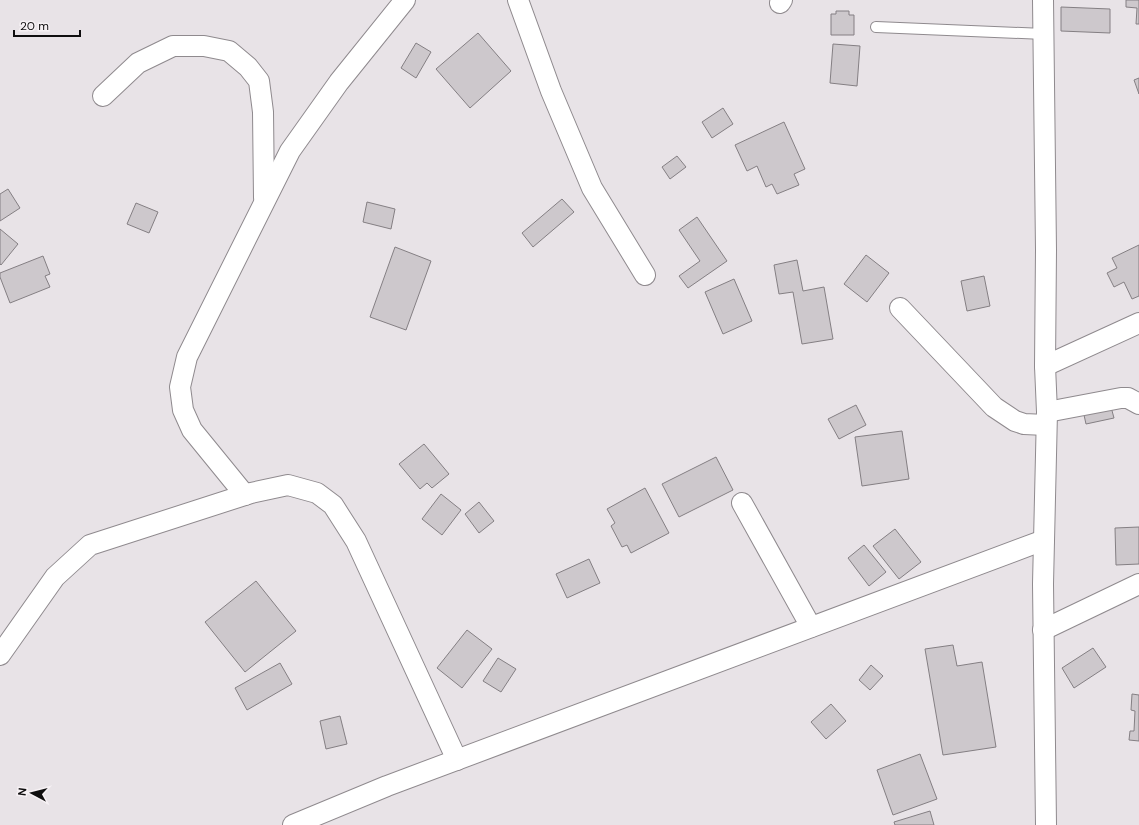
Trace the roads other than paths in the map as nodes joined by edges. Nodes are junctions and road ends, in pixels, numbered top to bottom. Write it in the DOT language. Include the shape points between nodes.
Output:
graph roads {
  1 [pos="405,0"];
  2 [pos="518,0"];
  3 [pos="1044,0"];
  4 [pos="876,27"];
  5 [pos="1044,34"];
  6 [pos="103,96"];
  7 [pos="264,202"];
  8 [pos="646,275"];
  9 [pos="900,308"];
  10 [pos="1139,323"];
  11 [pos="1045,366"];
  12 [pos="1139,404"];
  13 [pos="1047,419"];
  14 [pos="245,495"];
  15 [pos="742,503"];
  16 [pos="1044,540"];
  17 [pos="1139,584"];
  18 [pos="811,627"];
  19 [pos="1044,630"];
  20 [pos="0,655"];
  21 [pos="457,760"];
  22 [pos="293,825"];
  23 [pos="1046,825"];
  1 -- 7 [label="street" via="339,82 290,150"];
  2 -- 8 [label="street" via="551,91 592,188"];
  3 -- 5 [label="street"];
  4 -- 5 [label="lane"];
  5 -- 11 [label="street"];
  6 -- 7 [label="street" via="138,64 173,46 204,46 228,51 248,67 259,81 263,112"];
  7 -- 14 [label="street" via="187,356 180,387 183,410 192,430"];
  9 -- 13 [label="street" via="994,408 1024,424"];
  10 -- 11 [label="street"];
  11 -- 13 [label="street"];
  12 -- 13 [label="street" via="1128,398 1121,398"];
  13 -- 16 [label="street"];
  14 -- 20 [label="street" via="90,545 55,577"];
  14 -- 21 [label="street" via="288,485 317,493 333,505 356,541"];
  15 -- 18 [label="street"];
  16 -- 18 [label="street"];
  16 -- 19 [label="street"];
  17 -- 19 [label="street"];
  18 -- 21 [label="street"];
  19 -- 23 [label="street"];
  21 -- 22 [label="street"];
}
